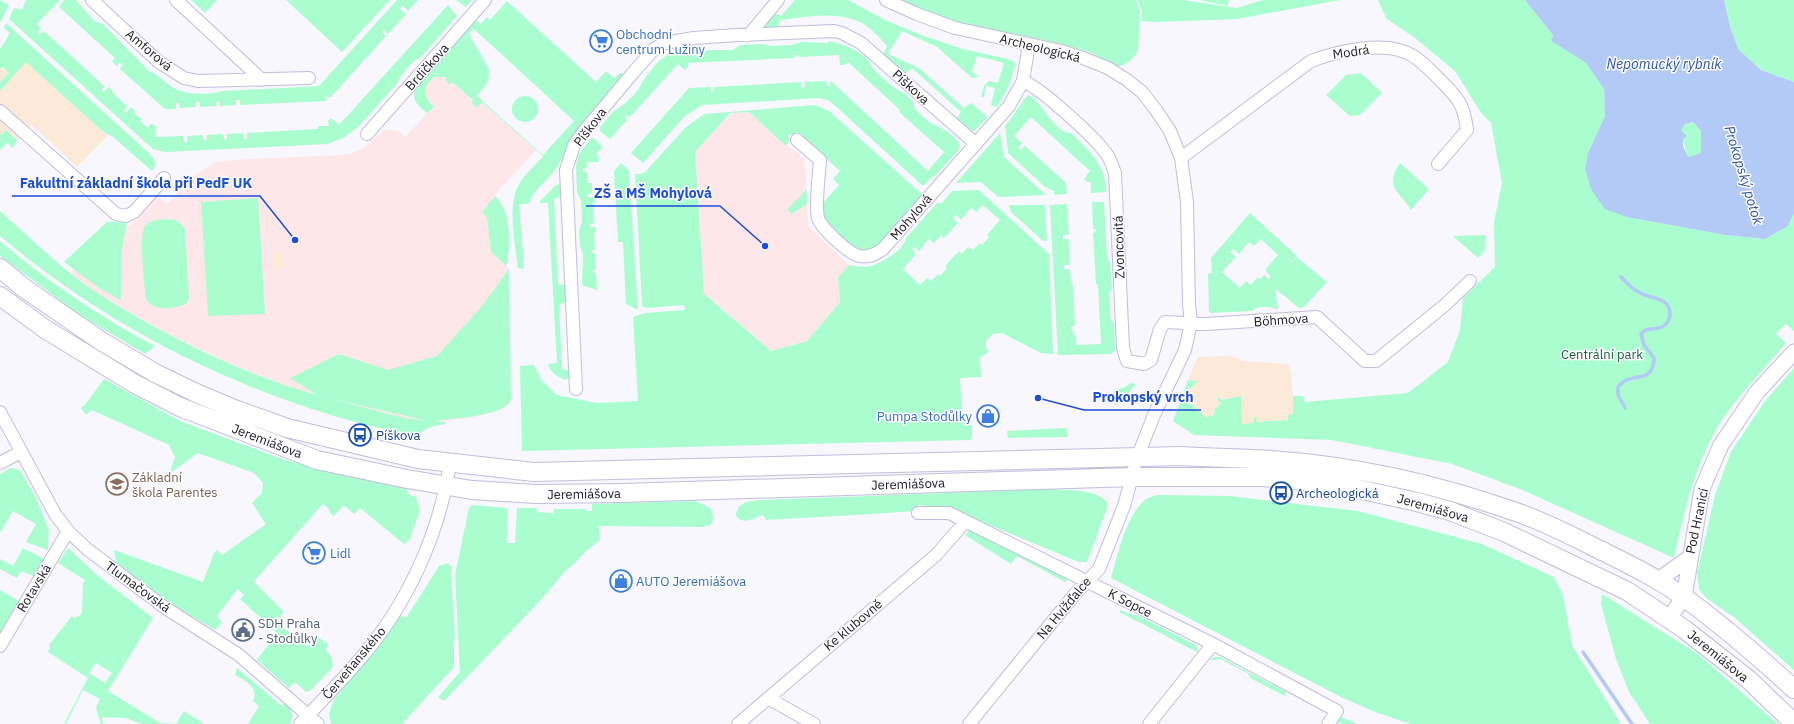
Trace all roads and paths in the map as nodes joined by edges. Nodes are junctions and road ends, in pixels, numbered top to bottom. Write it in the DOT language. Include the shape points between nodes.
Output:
graph roads {
  1 [pos="92,0"];
  2 [pos="176,0"];
  3 [pos="485,0"];
  4 [pos="778,0"];
  5 [pos="886,0"];
  6 [pos="749,35"];
  7 [pos="1029,44"];
  8 [pos="309,78"];
  9 [pos="262,80"];
  10 [pos="1023,82"];
  11 [pos="0,111"];
  12 [pos="367,134"];
  13 [pos="797,140"];
  14 [pos="976,144"];
  15 [pos="1181,158"];
  16 [pos="1438,164"];
  17 [pos="164,178"];
  18 [pos="0,268"];
  19 [pos="1470,281"];
  20 [pos="0,296"];
  21 [pos="1191,323"];
  22 [pos="1794,352"];
  23 [pos="576,389"];
  24 [pos="0,412"];
  25 [pos="21,452"];
  26 [pos="1137,458"];
  27 [pos="0,463"];
  28 [pos="450,464"];
  29 [pos="1133,477"];
  30 [pos="446,486"];
  31 [pos="918,513"];
  32 [pos="965,522"];
  33 [pos="68,531"];
  34 [pos="1689,558"];
  35 [pos="1087,581"];
  36 [pos="1656,581"];
  37 [pos="1684,597"];
  38 [pos="1669,618"];
  39 [pos="1213,644"];
  40 [pos="0,646"];
  41 [pos="1794,689"];
  42 [pos="768,698"];
  43 [pos="304,720"];
  44 [pos="1794,723"];
  45 [pos="318,724"];
  46 [pos="738,724"];
  47 [pos="814,724"];
  48 [pos="969,724"];
  49 [pos="1149,724"];
  50 [pos="1328,724"];
  1 -- 9 [label="street, Amforová" via="159,62 184,78 198,81"];
  2 -- 9 [label="street"];
  3 -- 12 [label="street, Brdičkova"];
  4 -- 6 [label="street"];
  5 -- 7 [label="street, Archeologická" via="955,28"];
  6 -- 14 [label="street, Píškova" via="834,31 850,36"];
  6 -- 23 [label="street, Píškova" via="694,38 662,44 654,49 574,145 566,170"];
  7 -- 10 [label="street, Mohylová"];
  7 -- 15 [label="street, Archeologická" via="1083,58 1108,68 1127,80 1142,92 1156,110 1170,132"];
  8 -- 9 [label="street, Amforová"];
  10 -- 14 [label="street, Mohylová" via="1009,106"];
  10 -- 21 [label="street, Zvoncovitá" via="1042,92 1096,142 1108,157 1115,173 1123,348 1127,361 1144,364 1151,360 1160,329 1165,322"];
  11 -- 17 [label="street" via="116,214 126,216 134,212"];
  13 -- 14 [label="street, Mohylová" via="820,160 818,212 821,224 853,254 867,257 883,249"];
  15 -- 16 [label="street, Modrá" via="1311,61 1334,52 1366,48 1397,49 1412,55 1459,99 1467,130"];
  15 -- 21 [label="street, Archeologická" via="1187,202"];
  18 -- 28 [label="main road, Jeremiášova" via="24,288 101,341 194,392 287,428 388,453"];
  19 -- 21 [label="street, Böhmova" via="1445,305 1376,361 1365,361 1317,318"];
  20 -- 30 [label="main road, Jeremiášova" via="45,329 135,384 180,407 317,460"];
  21 -- 26 [label="street, Archeologická" via="1185,350"];
  22 -- 34 [label="street, Pod Hranicí" via="1757,392 1721,445 1702,489"];
  24 -- 25 [label="street, Tlumačovská"];
  25 -- 27 [label="street"];
  25 -- 33 [label="street, Tlumačovská" via="55,514"];
  26 -- 28 [label="main road, Jeremiášova" via="534,472"];
  26 -- 29 [label="street, Archeologická"];
  26 -- 36 [label="main road, Jeremiášova" via="1181,456 1272,460 1382,475 1456,492 1515,511 1638,569"];
  28 -- 30 [label="street, Červeňanského"];
  29 -- 30 [label="main road, Jeremiášova" via="622,493 536,494"];
  29 -- 35 [label="street, Na Hvížďalce" via="1098,569"];
  29 -- 38 [label="main road, Jeremiášova" via="1263,477 1335,484 1417,502 1504,532 1627,591"];
  30 -- 43 [label="street, Červeňanského" via="421,563 385,627 360,659"];
  31 -- 32 [label="street, K Sopce" via="949,513"];
  32 -- 35 [label="street, K Sopce"];
  32 -- 42 [label="street, Ke klubovně" via="936,555"];
  33 -- 40 [label="street, Rotavská"];
  33 -- 43 [label="street, Tlumačovská" via="87,549 164,607 239,656"];
  34 -- 36 [label="street"];
  34 -- 37 [label="street, Pod Hranicí"];
  35 -- 39 [label="street, K Sopce"];
  35 -- 48 [label="street, Na Hvížďalce"];
  36 -- 37 [label="main road, Jeremiášova"];
  37 -- 38 [label="street, Pod Hranicí"];
  37 -- 41 [label="main road, Jeremiášova" via="1759,657"];
  38 -- 44 [label="main road, Jeremiášova" via="1748,679"];
  39 -- 49 [label="street"];
  39 -- 50 [label="street, K Sopce" via="1337,711"];
  42 -- 46 [label="street, Ke klubovně"];
  42 -- 47 [label="street"];
  43 -- 45 [label="street, Tlumačovská"];
}
